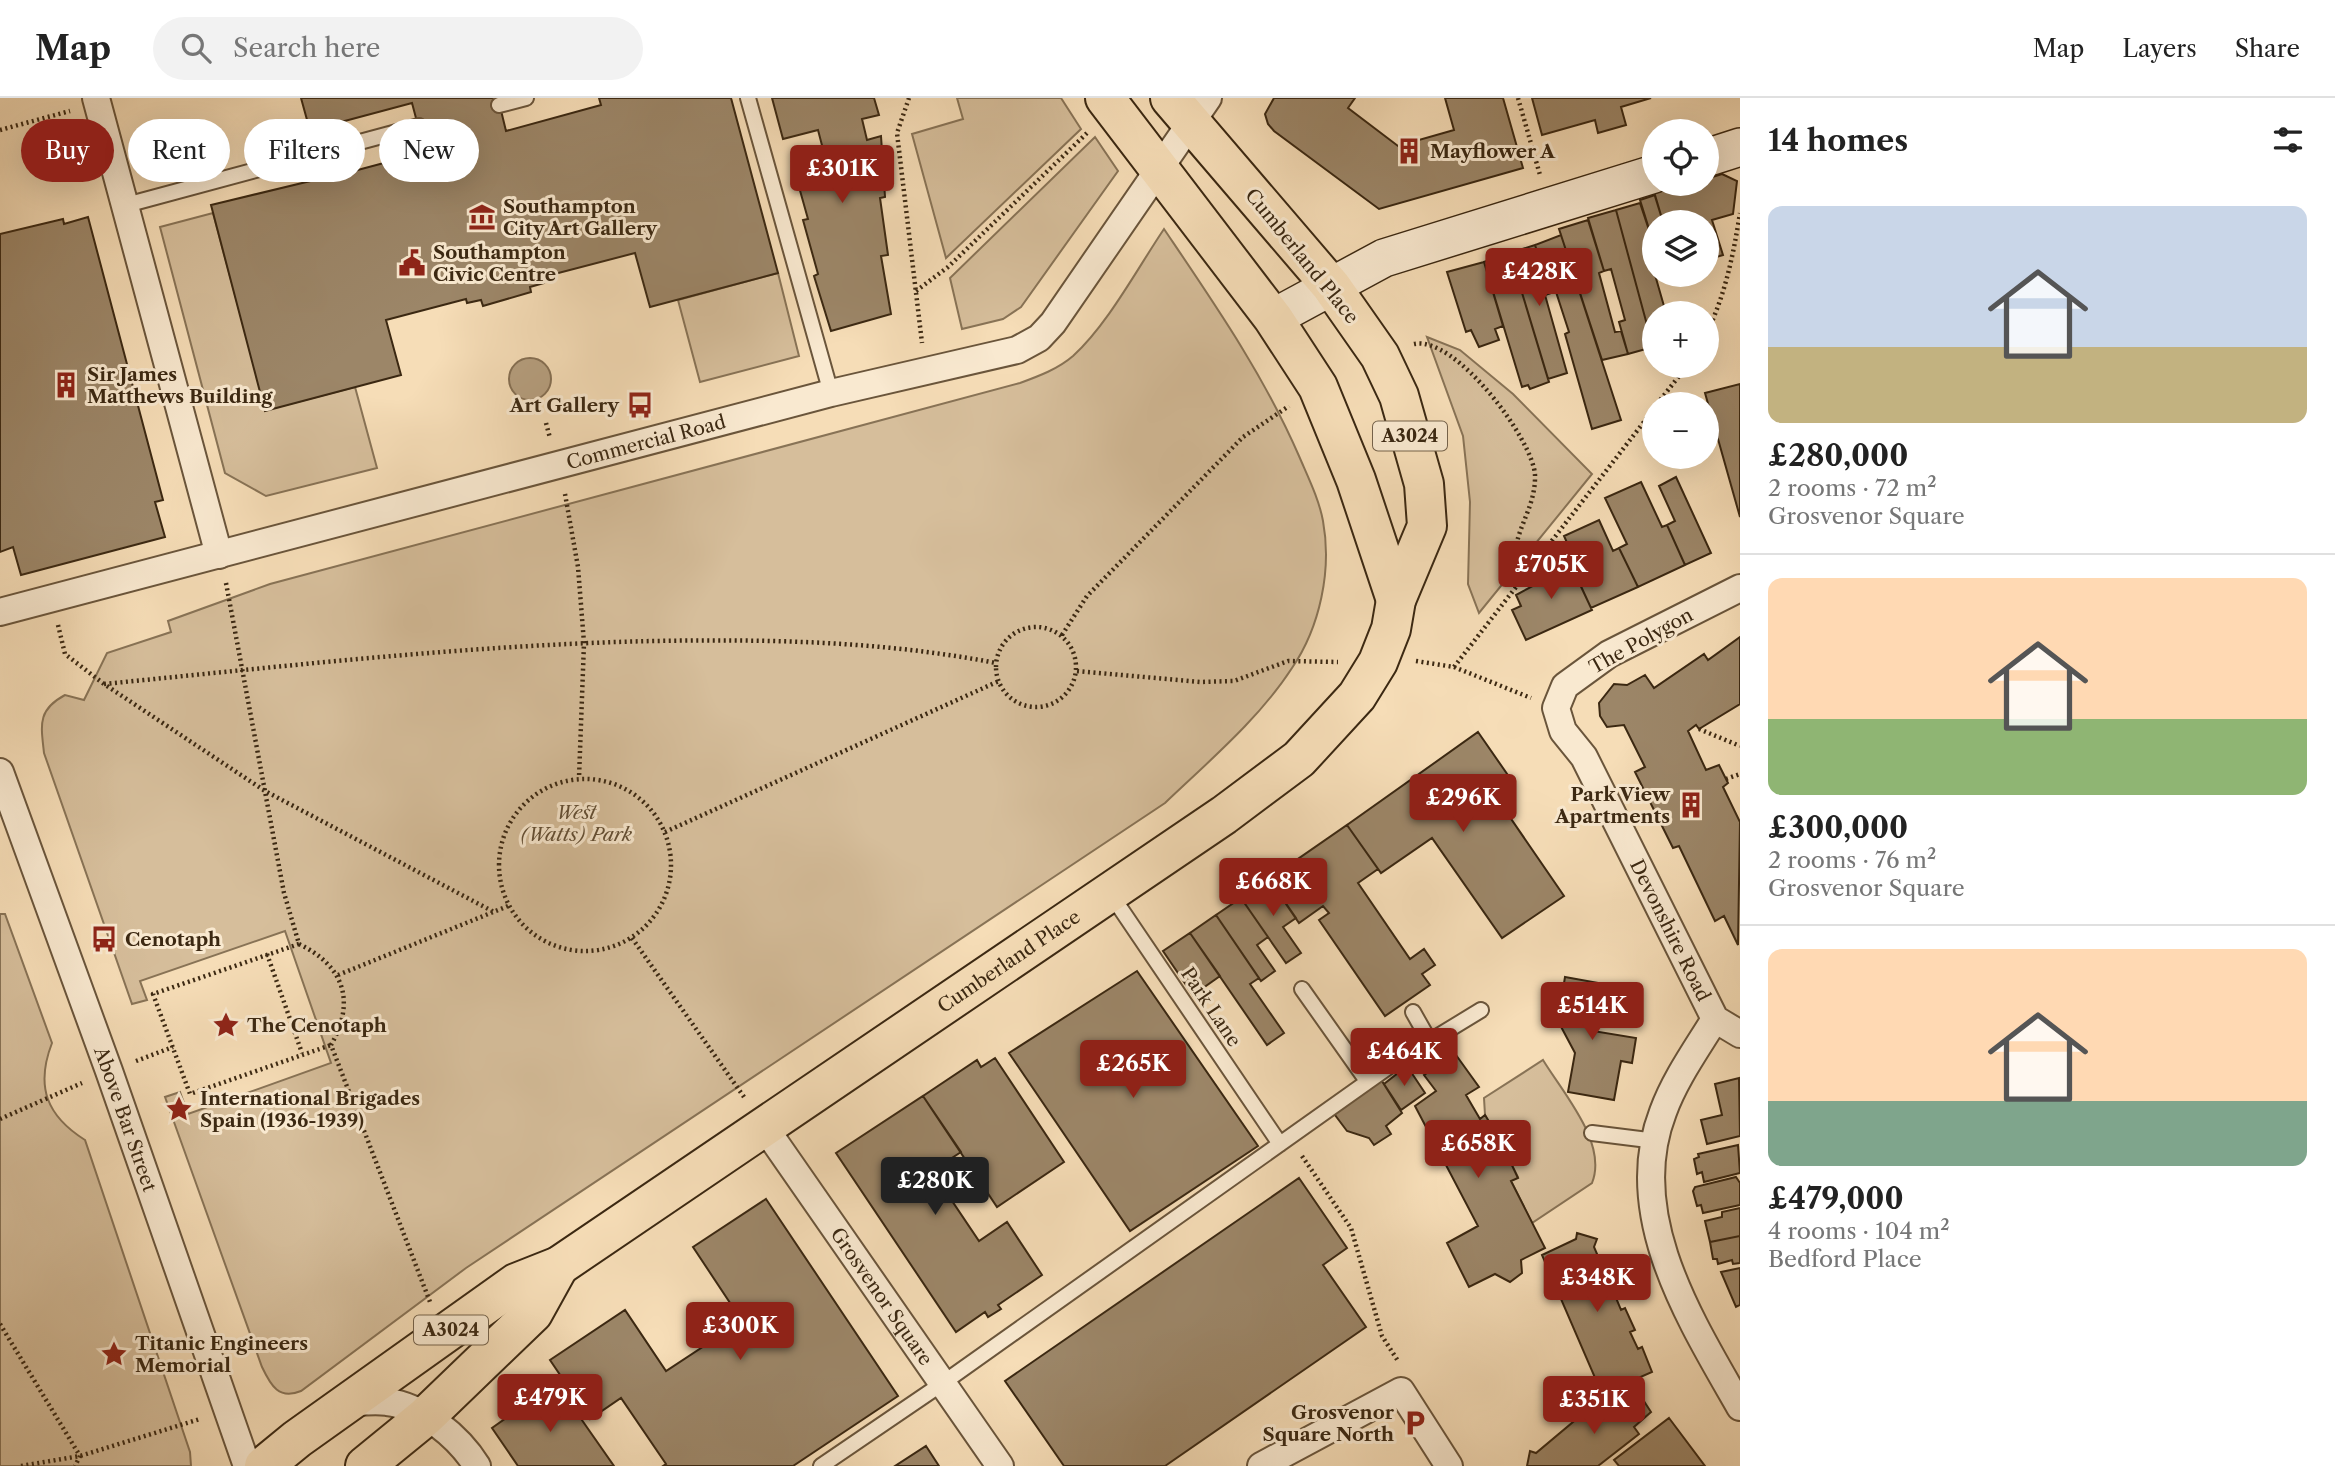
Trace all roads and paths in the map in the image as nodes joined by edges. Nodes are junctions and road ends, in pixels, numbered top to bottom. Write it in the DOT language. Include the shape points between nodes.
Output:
graph roads {
  1 [pos="526,98"];
  2 [pos="748,98"];
  3 [pos="909,98"];
  4 [pos="1518,98"];
  5 [pos="97,101"];
  6 [pos="1109,103"];
  7 [pos="499,105"];
  8 [pos="1189,106"];
  9 [pos="0,130"];
  10 [pos="379,138"];
  11 [pos="1740,147"];
  12 [pos="1719,154"];
  13 [pos="1158,169"];
  14 [pos="1642,178"];
  15 [pos="126,205"];
  16 [pos="1549,205"];
  17 [pos="1740,214"];
  18 [pos="1331,286"];
  19 [pos="916,291"];
  20 [pos="1719,307"];
  21 [pos="1273,317"];
  22 [pos="1380,356"];
  23 [pos="926,371"];
  24 [pos="1678,378"];
  25 [pos="1318,387"];
  26 [pos="1666,392"];
  27 [pos="831,393"];
  28 [pos="1642,424"];
  29 [pos="557,465"];
  30 [pos="219,555"];
  31 [pos="1525,573"];
  32 [pos="1740,588"];
  33 [pos="51,598"];
  34 [pos="1396,600"];
  35 [pos="0,612"];
  36 [pos="1062,635"];
  37 [pos="584,643"];
  38 [pos="1378,662"];
  39 [pos="996,663"];
  40 [pos="1454,667"];
  41 [pos="244,670"];
  42 [pos="1077,671"];
  43 [pos="999,681"];
  44 [pos="104,684"];
  45 [pos="1556,708"];
  46 [pos="1699,729"];
  47 [pos="1740,746"];
  48 [pos="0,772"];
  49 [pos="1740,774"];
  50 [pos="579,778"];
  51 [pos="1726,779"];
  52 [pos="265,792"];
  53 [pos="665,832"];
  54 [pos="1110,893"];
  55 [pos="508,906"];
  56 [pos="494,912"];
  57 [pos="632,938"];
  58 [pos="299,944"];
  59 [pos="267,954"];
  60 [pos="338,975"];
  61 [pos="1302,989"];
  62 [pos="1481,1010"];
  63 [pos="1413,1012"];
  64 [pos="1714,1019"];
  65 [pos="1740,1034"];
  66 [pos="1430,1042"];
  67 [pos="331,1045"];
  68 [pos="173,1047"];
  69 [pos="302,1053"];
  70 [pos="109,1070"];
  71 [pos="1367,1081"];
  72 [pos="755,1113"];
  73 [pos="0,1119"];
  74 [pos="1592,1133"];
  75 [pos="1285,1141"];
  76 [pos="1656,1141"];
  77 [pos="559,1266"];
  78 [pos="0,1324"];
  79 [pos="449,1331"];
  80 [pos="1404,1370"];
  81 [pos="943,1383"];
  82 [pos="1737,1395"];
  83 [pos="348,1403"];
  84 [pos="228,1411"];
  85 [pos="425,1417"];
  86 [pos="80,1456"];
  87 [pos="21,1466"];
  88 [pos="75,1466"];
  89 [pos="247,1466"];
  90 [pos="264,1466"];
  91 [pos="365,1466"];
  92 [pos="477,1466"];
  93 [pos="821,1466"];
  94 [pos="1000,1466"];
  95 [pos="1261,1466"];
  96 [pos="1449,1466"];
  1 -- 7 [label="lane"];
  2 -- 27 [label="lane"];
  3 -- 19 [label="path" via="897,133"];
  4 -- 16 [label="path"];
  5 -- 9 [label="path"];
  5 -- 15 [label="street"];
  6 -- 13 [label="main road, A3024"];
  6 -- 19 [label="path" via="948,267"];
  8 -- 13 [label="street, Commercial Road"];
  8 -- 18 [label="main road, Cumberland Place / A3024"];
  10 -- 15 [label="lane"];
  11 -- 12 [label="street"];
  13 -- 21 [label="main road, A3024"];
  13 -- 23 [label="street, Commercial Road" via="1039,338 1017,350"];
  14 -- 16 [label="street"];
  15 -- 30 [label="street"];
  16 -- 18 [label="street" via="1414,246"];
  17 -- 20 [label="path" via="1732,266"];
  18 -- 21 [label="street"];
  18 -- 22 [label="main road, Cumberland Place / A3024"];
  19 -- 23 [label="path"];
  21 -- 25 [label="main road, A3024"];
  22 -- 31 [label="path" via="1418,342 1440,350 1479,378 1503,411 1535,471 1530,513 1514,545 1515,562"];
  22 -- 34 [label="main road, Cumberland Place / A3024" via="1399,396 1424,484 1427,526"];
  23 -- 27 [label="street, Commercial Road"];
  24 -- 26 [label="path"];
  25 -- 34 [label="main road, A3024" via="1356,480"];
  25 -- 36 [label="path" via="1243,437 1087,596"];
  27 -- 29 [label="street, Commercial Road"];
  28 -- 31 [label="path"];
  29 -- 30 [label="street, Commercial Road"];
  29 -- 37 [label="path" via="578,567"];
  30 -- 33 [label="street, Commercial Road"];
  30 -- 41 [label="path"];
  31 -- 40 [label="path"];
  32 -- 45 [label="street, The Polygon" via="1609,654 1565,686"];
  33 -- 35 [label="street, Commercial Road"];
  33 -- 44 [label="path" via="65,654"];
  34 -- 38 [label="main road, Cumberland Place / A3024"];
  36 -- 39 [label="path" via="1039,626 1027,628 1006,641"];
  36 -- 42 [label="path" via="1071,646"];
  37 -- 39 [label="path" via="807,640 940,652"];
  37 -- 41 [label="path"];
  37 -- 50 [label="path"];
  38 -- 40 [label="path" via="1423,661"];
  38 -- 42 [label="path" via="1288,661 1234,681"];
  38 -- 54 [label="main road, Cumberland Place / A3024" via="1357,696 1299,759"];
  39 -- 43 [label="path"];
  40 -- 45 [label="path"];
  41 -- 44 [label="path"];
  41 -- 52 [label="path"];
  42 -- 43 [label="path" via="1065,695 1042,707 1016,702"];
  43 -- 53 [label="path"];
  44 -- 52 [label="path"];
  45 -- 64 [label="street, Devonshire Road" via="1563,731 1584,757"];
  46 -- 47 [label="path"];
  48 -- 70 [label="street, Above Bar Street"];
  49 -- 51 [label="path"];
  50 -- 53 [label="path" via="601,780 631,792 655,813"];
  50 -- 55 [label="path" via="555,783 533,796 504,834 498,858"];
  52 -- 56 [label="path"];
  52 -- 58 [label="path" via="284,893"];
  53 -- 57 [label="path" via="672,871 668,891 660,909"];
  54 -- 72 [label="main road, Cumberland Place / A3024"];
  54 -- 75 [label="lane, Park Lane"];
  55 -- 56 [label="path"];
  55 -- 57 [label="path" via="535,936 553,946 593,951"];
  56 -- 60 [label="path"];
  57 -- 72 [label="path"];
  58 -- 59 [label="path"];
  58 -- 60 [label="path" via="327,961"];
  59 -- 68 [label="path" via="153,994"];
  59 -- 69 [label="path"];
  60 -- 67 [label="path" via="345,1013"];
  61 -- 71 [label="lane"];
  62 -- 66 [label="lane"];
  63 -- 66 [label="lane"];
  64 -- 65 [label="street"];
  64 -- 76 [label="street, Devonshire Road" via="1675,1083"];
  66 -- 71 [label="lane"];
  67 -- 69 [label="path"];
  67 -- 79 [label="path" via="430,1303"];
  68 -- 69 [label="path" via="190,1094"];
  68 -- 70 [label="path"];
  70 -- 73 [label="path"];
  70 -- 84 [label="street, Above Bar Street"];
  71 -- 75 [label="lane"];
  72 -- 77 [label="main road, Cumberland Place / A3024"];
  72 -- 81 [label="street, Grosvenor Square"];
  74 -- 76 [label="lane"];
  75 -- 80 [label="path" via="1351,1228 1382,1336"];
  75 -- 81 [label="lane"];
  76 -- 82 [label="street, Devonshire Road" via="1652,1169 1656,1226 1672,1282"];
  77 -- 79 [label="main road, Cumberland Place / A3024" via="516,1283"];
  77 -- 85 [label="main road, Cumberland Place / A3024" via="533,1313"];
  78 -- 86 [label="path"];
  79 -- 83 [label="main road, Cumberland Place / A3024"];
  81 -- 93 [label="lane"];
  81 -- 94 [label="street, Grosvenor Square"];
  83 -- 85 [label="street" via="386,1402"];
  83 -- 90 [label="main road, Cumberland Place / A3024"];
  84 -- 86 [label="path"];
  84 -- 89 [label="street, Above Bar Street"];
  85 -- 91 [label="main road, Cumberland Place / A3024"];
  85 -- 92 [label="street" via="456,1439"];
  86 -- 87 [label="path"];
  86 -- 88 [label="path"];
  95 -- 96 [label="street" via="1401,1391"];
}
